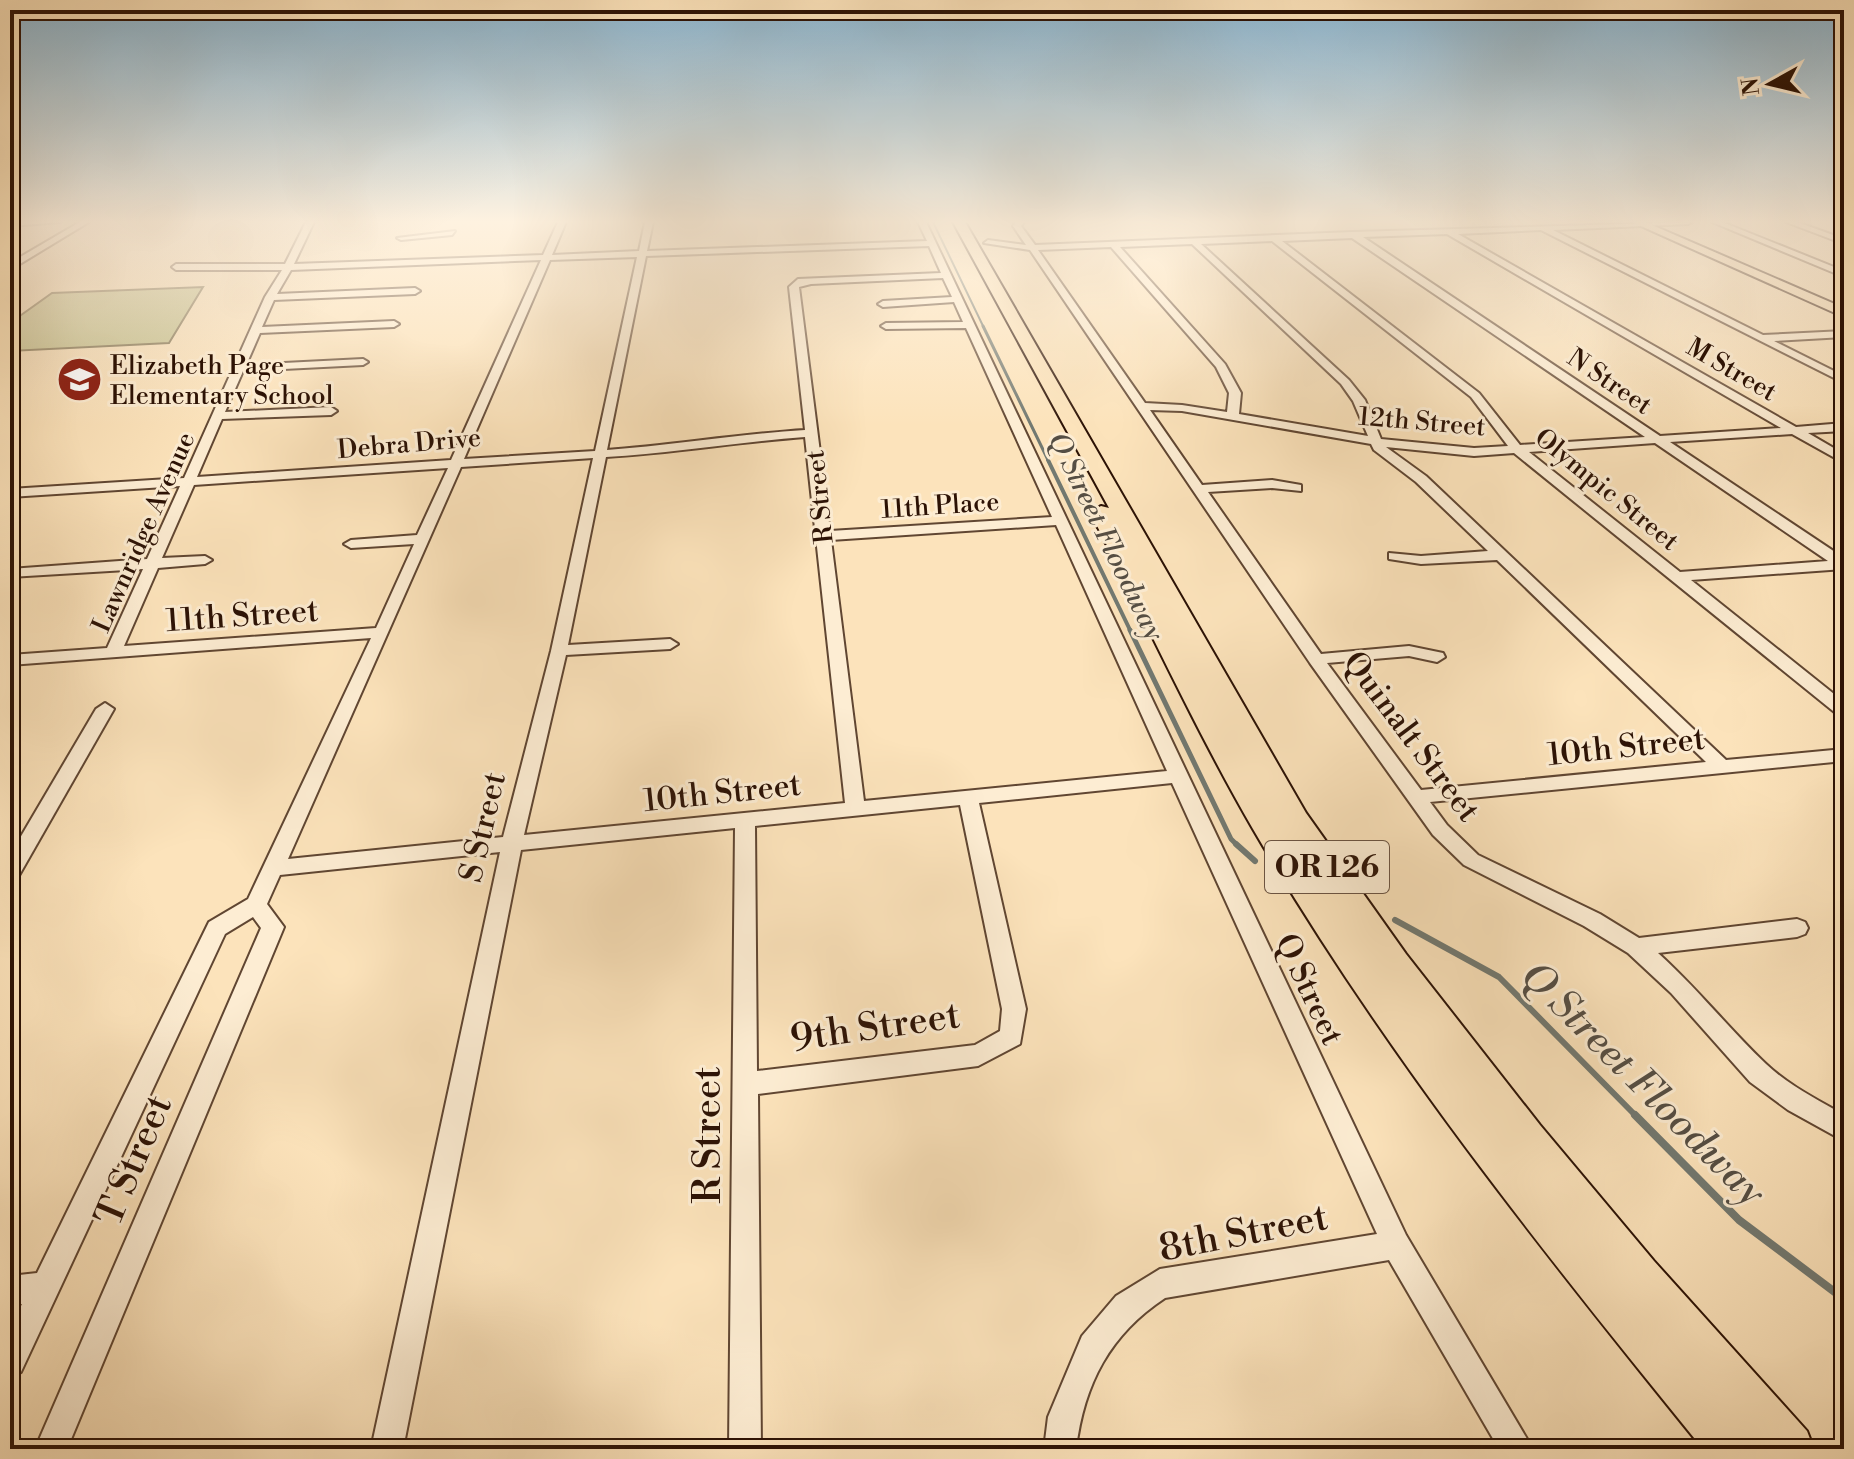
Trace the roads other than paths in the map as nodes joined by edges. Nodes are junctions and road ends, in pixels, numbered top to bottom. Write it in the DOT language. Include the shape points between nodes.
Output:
graph roads {
  1 [pos="274,290"];
  2 [pos="533,290"];
  3 [pos="635,290"];
  4 [pos="794,290"];
  5 [pos="953,290"];
  6 [pos="971,290"];
  7 [pos="997,290"];
  8 [pos="1061,290"];
  9 [pos="1154,290"];
  10 [pos="1246,290"];
  11 [pos="1340,290"];
  12 [pos="1435,290"];
  13 [pos="1550,290"];
  14 [pos="1665,290"];
  15 [pos="1792,290"];
  16 [pos="415,291"];
  17 [pos="270,297"];
  18 [pos="957,299"];
  19 [pos="883,304"];
  20 [pos="1844,313"];
  21 [pos="394,324"];
  22 [pos="970,325"];
  23 [pos="886,326"];
  24 [pos="258,330"];
  25 [pos="1844,334"];
  26 [pos="1762,339"];
  27 [pos="363,362"];
  28 [pos="242,368"];
  29 [pos="1844,380"];
  30 [pos="1142,406"];
  31 [pos="331,411"];
  32 [pos="219,416"];
  33 [pos="1233,416"];
  34 [pos="1844,427"];
  35 [pos="1793,430"];
  36 [pos="812,433"];
  37 [pos="1657,439"];
  38 [pos="1373,441"];
  39 [pos="1517,449"];
  40 [pos="599,453"];
  41 [pos="1844,459"];
  42 [pos="458,461"];
  43 [pos="188,482"];
  44 [pos="1296,488"];
  45 [pos="1199,489"];
  46 [pos="10,493"];
  47 [pos="1060,521"];
  48 [pos="823,536"];
  49 [pos="422,539"];
  50 [pos="351,544"];
  51 [pos="1500,555"];
  52 [pos="1394,556"];
  53 [pos="205,560"];
  54 [pos="153,564"];
  55 [pos="1844,564"];
  56 [pos="10,573"];
  57 [pos="1677,577"];
  58 [pos="382,632"];
  59 [pos="670,644"];
  60 [pos="559,651"];
  61 [pos="113,652"];
  62 [pos="1437,657"];
  63 [pos="1316,659"];
  64 [pos="10,660"];
  65 [pos="105,709"];
  66 [pos="1844,711"];
  67 [pos="1844,755"];
  68 [pos="1721,766"];
  69 [pos="1178,776"];
  70 [pos="968,797"];
  71 [pos="1414,797"];
  72 [pos="855,808"];
  73 [pos="745,820"];
  74 [pos="512,843"];
  75 [pos="273,868"];
  76 [pos="10,873"];
  77 [pos="256,905"];
  78 [pos="1797,928"];
  79 [pos="1636,947"];
  80 [pos="745,1084"];
  81 [pos="1844,1129"];
  82 [pos="1396,1245"];
  83 [pos="44,1287"];
  84 [pos="10,1291"];
  85 [pos="10,1361"];
  86 [pos="51,1449"];
  87 [pos="387,1449"];
  88 [pos="745,1449"];
  89 [pos="1060,1449"];
  90 [pos="1517,1449"];
  91 [pos="1735,1449"];
  92 [pos="1789,1449"];
  1 -- 17 [label="street, Lawnridge Avenue"];
  2 -- 42 [label="street"];
  3 -- 40 [label="street, S Street"];
  4 -- 36 [label="street, R Street"];
  5 -- 18 [label="street, Q Street"];
  6 -- 91 [label="highway, OR 126" via="1266,824 1349,950 1467,1115"];
  7 -- 92 [label="highway, OR 126" via="1295,821 1526,1139"];
  8 -- 30 [label="street, Quinalt Street"];
  9 -- 33 [label="street" via="1221,366 1235,393"];
  10 -- 38 [label="street" via="1354,391"];
  11 -- 39 [label="street, Olympic Street" via="1475,395"];
  12 -- 37 [label="street, N Street"];
  13 -- 35 [label="street, M Street"];
  14 -- 26 [label="street"];
  15 -- 20 [label="main road"];
  16 -- 17 [label="street"];
  17 -- 24 [label="street, Lawnridge Avenue"];
  18 -- 19 [label="street"];
  18 -- 22 [label="street, Q Street"];
  21 -- 24 [label="street"];
  22 -- 23 [label="street"];
  22 -- 47 [label="street, Q Street"];
  24 -- 28 [label="street, Lawnridge Avenue"];
  25 -- 26 [label="street"];
  26 -- 29 [label="street"];
  27 -- 28 [label="street"];
  28 -- 32 [label="street, Lawnridge Avenue"];
  30 -- 33 [label="street, 12th Street"];
  30 -- 45 [label="street, Quinalt Street"];
  31 -- 32 [label="street"];
  32 -- 43 [label="street, Lawnridge Avenue"];
  33 -- 38 [label="street, 12th Street"];
  34 -- 35 [label="street, 12th Street"];
  35 -- 37 [label="street, 12th Street"];
  35 -- 41 [label="street, M Street"];
  36 -- 40 [label="street, Debra Drive"];
  36 -- 48 [label="street, R Street"];
  37 -- 39 [label="street, 12th Street"];
  37 -- 55 [label="street, N Street"];
  38 -- 39 [label="street, 12th Street" via="1474,452"];
  38 -- 51 [label="street"];
  39 -- 57 [label="street, Olympic Street"];
  40 -- 42 [label="street, Debra Drive"];
  40 -- 60 [label="street, S Street"];
  42 -- 43 [label="street, Debra Drive"];
  42 -- 49 [label="street"];
  43 -- 46 [label="street, Debra Drive"];
  43 -- 54 [label="street, Lawnridge Avenue"];
  44 -- 45 [label="street" via="1272,484"];
  45 -- 63 [label="street, Quinalt Street"];
  47 -- 48 [label="street, 11th Place"];
  47 -- 69 [label="street, Q Street"];
  48 -- 72 [label="street, R Street"];
  49 -- 50 [label="street"];
  49 -- 58 [label="street"];
  51 -- 52 [label="street" via="1421,560"];
  51 -- 68 [label="street"];
  53 -- 54 [label="street"];
  54 -- 56 [label="street"];
  54 -- 61 [label="street, Lawnridge Avenue"];
  55 -- 57 [label="street"];
  57 -- 66 [label="street, Olympic Street"];
  58 -- 61 [label="street, 11th Street"];
  58 -- 75 [label="street"];
  59 -- 60 [label="street"];
  60 -- 74 [label="street, S Street"];
  61 -- 64 [label="street, 11th Street"];
  62 -- 63 [label="street, Quinalt Street" via="1409,651"];
  63 -- 71 [label="street, Quinalt Street"];
  65 -- 76 [label="street"];
  67 -- 68 [label="street, 10th Street"];
  68 -- 71 [label="street, 10th Street"];
  69 -- 70 [label="street, 10th Street"];
  69 -- 82 [label="street, Q Street"];
  70 -- 72 [label="street, 10th Street"];
  70 -- 80 [label="street, 9th Street" via="1014,1009 1011,1037 978,1055"];
  71 -- 79 [label="street, Quinalt Street" via="1471,860"];
  72 -- 73 [label="street, 10th Street"];
  73 -- 74 [label="street, 10th Street"];
  73 -- 80 [label="street, R Street"];
  74 -- 75 [label="street, 10th Street"];
  74 -- 87 [label="street, S Street"];
  75 -- 77 [label="street"];
  77 -- 83 [label="street, T Street" via="217,928"];
  77 -- 86 [label="street, T Street" via="273,927"];
  78 -- 79 [label="street"];
  79 -- 81 [label="street, Quinalt Street" via="1759,1074"];
  80 -- 88 [label="street, R Street"];
  82 -- 89 [label="street, 8th Street" via="1160,1284 1126,1306 1093,1347 1064,1417"];
  82 -- 90 [label="street, Q Street"];
  83 -- 84 [label="street"];
  83 -- 85 [label="street, T Street"];
}
